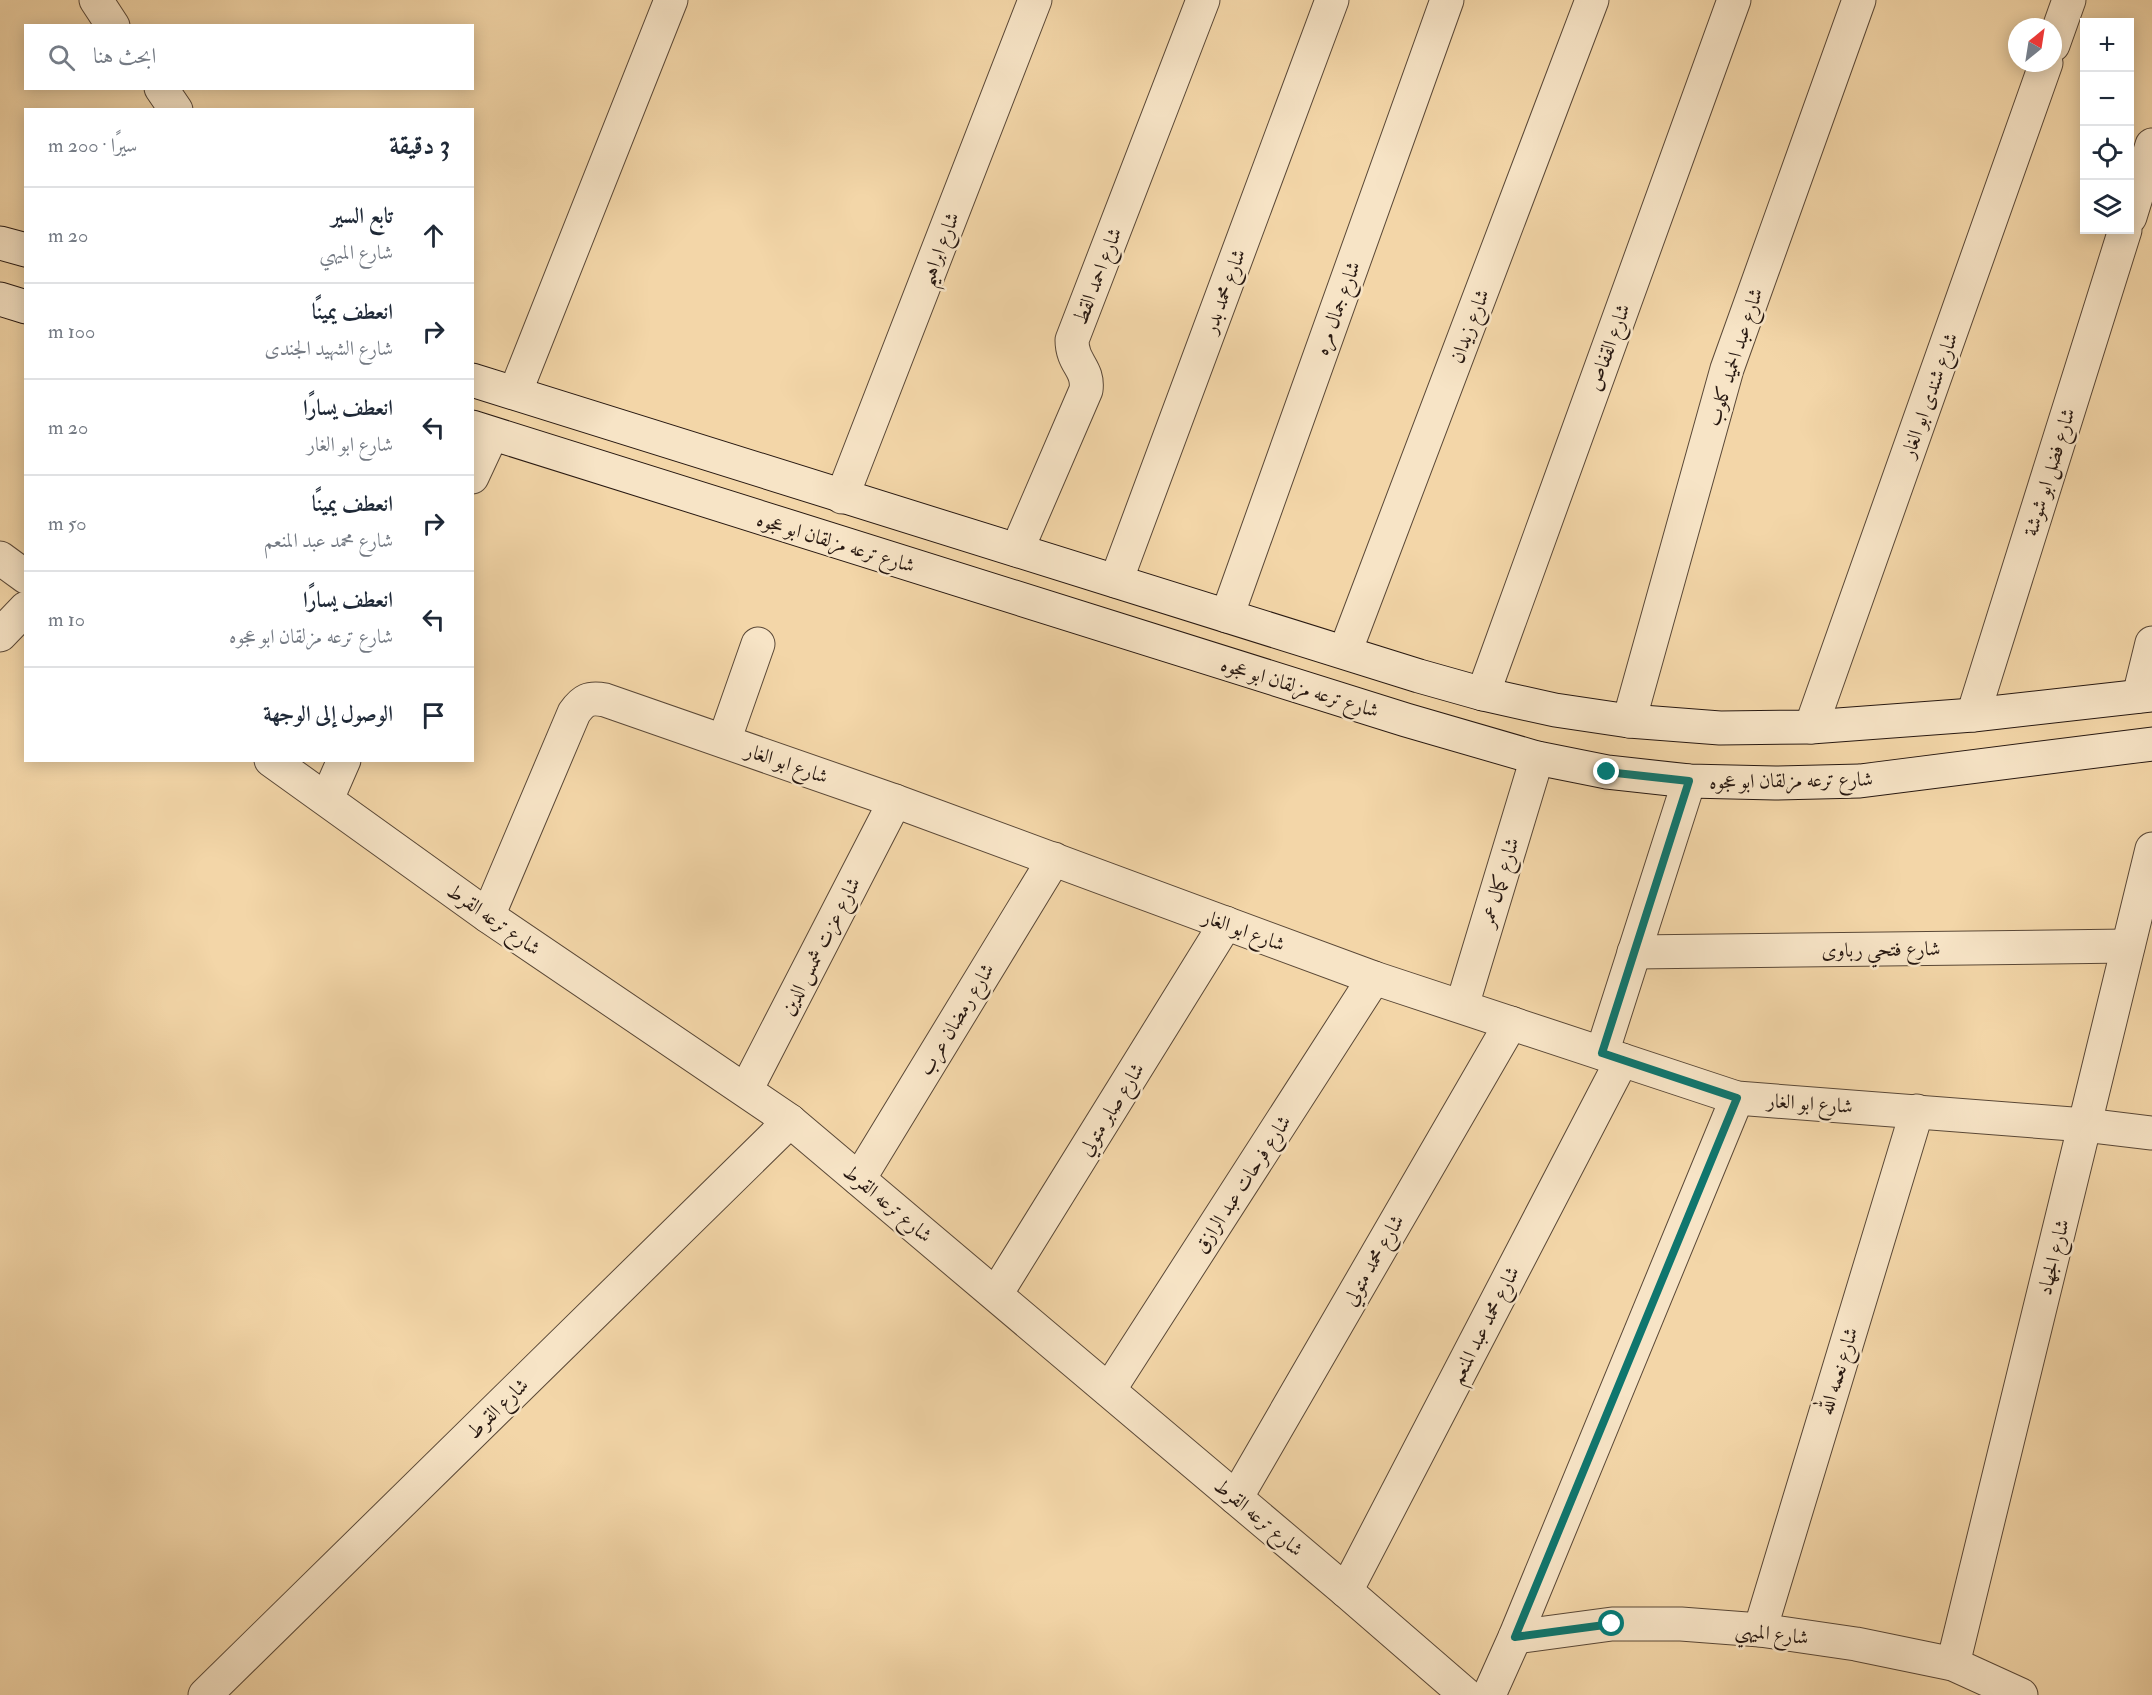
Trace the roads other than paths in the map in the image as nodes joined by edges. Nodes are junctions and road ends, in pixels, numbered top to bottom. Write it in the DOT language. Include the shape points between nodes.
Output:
graph roads {
  1 [pos="96,0"];
  2 [pos="671,0"];
  3 [pos="1035,0"];
  4 [pos="1203,0"];
  5 [pos="1332,0"];
  6 [pos="1447,0"];
  7 [pos="1592,0"];
  8 [pos="1734,0"];
  9 [pos="1859,0"];
  10 [pos="2069,0"];
  11 [pos="2062,20"];
  12 [pos="112,24"];
  13 [pos="2043,72"];
  14 [pos="161,90"];
  15 [pos="175,108"];
  16 [pos="2152,145"];
  17 [pos="2134,204"];
  18 [pos="2125,234"];
  19 [pos="0,243"];
  20 [pos="24,249"];
  21 [pos="0,299"];
  22 [pos="24,306"];
  23 [pos="474,381"];
  24 [pos="515,393"];
  25 [pos="482,430"];
  26 [pos="474,468"];
  27 [pos="843,497"];
  28 [pos="1017,550"];
  29 [pos="0,558"];
  30 [pos="24,576"];
  31 [pos="1116,581"];
  32 [pos="24,610"];
  33 [pos="1227,615"];
  34 [pos="0,635"];
  35 [pos="2152,643"];
  36 [pos="758,644"];
  37 [pos="1345,652"];
  38 [pos="1483,694"];
  39 [pos="2145,696"];
  40 [pos="1973,715"];
  41 [pos="1629,721"];
  42 [pos="1811,727"];
  43 [pos="724,741"];
  44 [pos="2152,744"];
  45 [pos="1537,758"];
  46 [pos="274,762"];
  47 [pos="343,762"];
  48 [pos="1689,781"];
  49 [pos="327,799"];
  50 [pos="895,801"];
  51 [pos="2152,849"];
  52 [pos="1054,859"];
  53 [pos="2146,893"];
  54 [pos="488,916"];
  55 [pos="1226,923"];
  56 [pos="2128,946"];
  57 [pos="1634,952"];
  58 [pos="1374,978"];
  59 [pos="1462,1006"];
  60 [pos="1511,1023"];
  61 [pos="1612,1056"];
  62 [pos="746,1090"];
  63 [pos="1737,1098"];
  64 [pos="1917,1111"];
  65 [pos="790,1121"];
  66 [pos="2085,1125"];
  67 [pos="2152,1133"];
  68 [pos="859,1179"];
  69 [pos="996,1294"];
  70 [pos="1109,1390"];
  71 [pos="1236,1497"];
  72 [pos="1346,1591"];
  73 [pos="1760,1630"];
  74 [pos="1515,1637"];
  75 [pos="1953,1664"];
  76 [pos="205,1695"];
  77 [pos="1466,1695"];
  78 [pos="1489,1695"];
  79 [pos="2021,1695"];
  1 -- 12 [label="street"];
  2 -- 24 [label="street"];
  3 -- 27 [label="street, شارع ابراهيم"];
  4 -- 28 [label="street, شارع احمد القط" via="1072,340 1075,360 1085,375 1086,390"];
  5 -- 31 [label="street, شارع محمد بدر"];
  6 -- 33 [label="street, شارع جمال مره"];
  7 -- 37 [label="street, شارع زيدان"];
  8 -- 38 [label="street, شارع القفاص"];
  9 -- 41 [label="street, شارع عبد الحميد كلوب" via="1727,369"];
  10 -- 11 [label="street"];
  13 -- 42 [label="street, شارع شندى ابو الغار"];
  14 -- 15 [label="street"];
  16 -- 17 [label="street"];
  18 -- 40 [label="street, شارع فضل ابو شوشة"];
  19 -- 20 [label="street"];
  21 -- 22 [label="street"];
  23 -- 24 [label="street"];
  24 -- 27 [label="street"];
  25 -- 26 [label="street"];
  25 -- 45 [label="street, شارع ترعه مزلقان ابو عجوه"];
  27 -- 28 [label="street"];
  28 -- 31 [label="street"];
  29 -- 30 [label="street"];
  31 -- 33 [label="street"];
  32 -- 34 [label="street"];
  33 -- 37 [label="street"];
  35 -- 39 [label="street"];
  36 -- 43 [label="street"];
  37 -- 38 [label="street"];
  38 -- 41 [label="street"];
  39 -- 40 [label="street"];
  40 -- 42 [label="street"];
  41 -- 42 [label="street" via="1720,728"];
  43 -- 50 [label="street, شارع ابو الغار"];
  43 -- 54 [label="street, شارع ابو الغار" via="605,700 592,697 581,703"];
  44 -- 48 [label="street, شارع ترعه مزلقان ابو عجوه" via="1860,781"];
  45 -- 48 [label="street, شارع ترعه مزلقان ابو عجوه" via="1607,772"];
  45 -- 59 [label="street, شارع كمال عمر"];
  46 -- 49 [label="street, شارع ترعه القرط"];
  47 -- 49 [label="street"];
  48 -- 57 [label="street, شارع محمد عبد المنعم"];
  49 -- 54 [label="street, شارع ترعه القرط"];
  50 -- 52 [label="street, شارع ابو الغار"];
  50 -- 62 [label="street, شارع عزت شمس الدين"];
  51 -- 53 [label="street, شارع الجهاد"];
  52 -- 55 [label="street, شارع ابو الغار"];
  52 -- 68 [label="street, شارع رمضان عرب"];
  53 -- 56 [label="street, شارع الجهاد"];
  54 -- 62 [label="street, شارع ترعه القرط"];
  55 -- 58 [label="street, شارع ابو الغار"];
  55 -- 69 [label="street, شارع صابر متولي"];
  56 -- 57 [label="street, شارع فتحي رباوى"];
  56 -- 66 [label="street, شارع الجهاد"];
  57 -- 61 [label="street, شارع محمد عبد المنعم"];
  58 -- 59 [label="street, شارع ابو الغار"];
  58 -- 70 [label="street, شارع فرحات عبد الرازق"];
  59 -- 60 [label="street, شارع ابو الغار"];
  60 -- 61 [label="street, شارع ابو الغار"];
  60 -- 71 [label="street, شارع محمد متولي"];
  61 -- 63 [label="street, شارع ابو الغار"];
  61 -- 72 [label="street, شارع محمد عبد المنعم"];
  62 -- 65 [label="street, شارع ترعه القرط"];
  63 -- 64 [label="street, شارع ابو الغار"];
  63 -- 74 [label="street"];
  64 -- 66 [label="street, شارع ابو الغار"];
  64 -- 73 [label="street, شارع نعمه الله"];
  65 -- 68 [label="street, شارع ترعه القرط"];
  65 -- 76 [label="street, شارع القرط"];
  66 -- 67 [label="street, شارع ابو الغار"];
  66 -- 75 [label="street, شارع الجهاد"];
  68 -- 69 [label="street, شارع ترعه القرط"];
  69 -- 70 [label="street, شارع ترعه القرط"];
  70 -- 71 [label="street, شارع ترعه القرط"];
  71 -- 72 [label="street, شارع ترعه القرط"];
  72 -- 77 [label="street, شارع ترعه القرط"];
  73 -- 74 [label="street, شارع الميهي" via="1612,1624"];
  73 -- 75 [label="street, شارع الميهي"];
  74 -- 78 [label="street"];
  75 -- 79 [label="street, شارع الميهي"];
}
